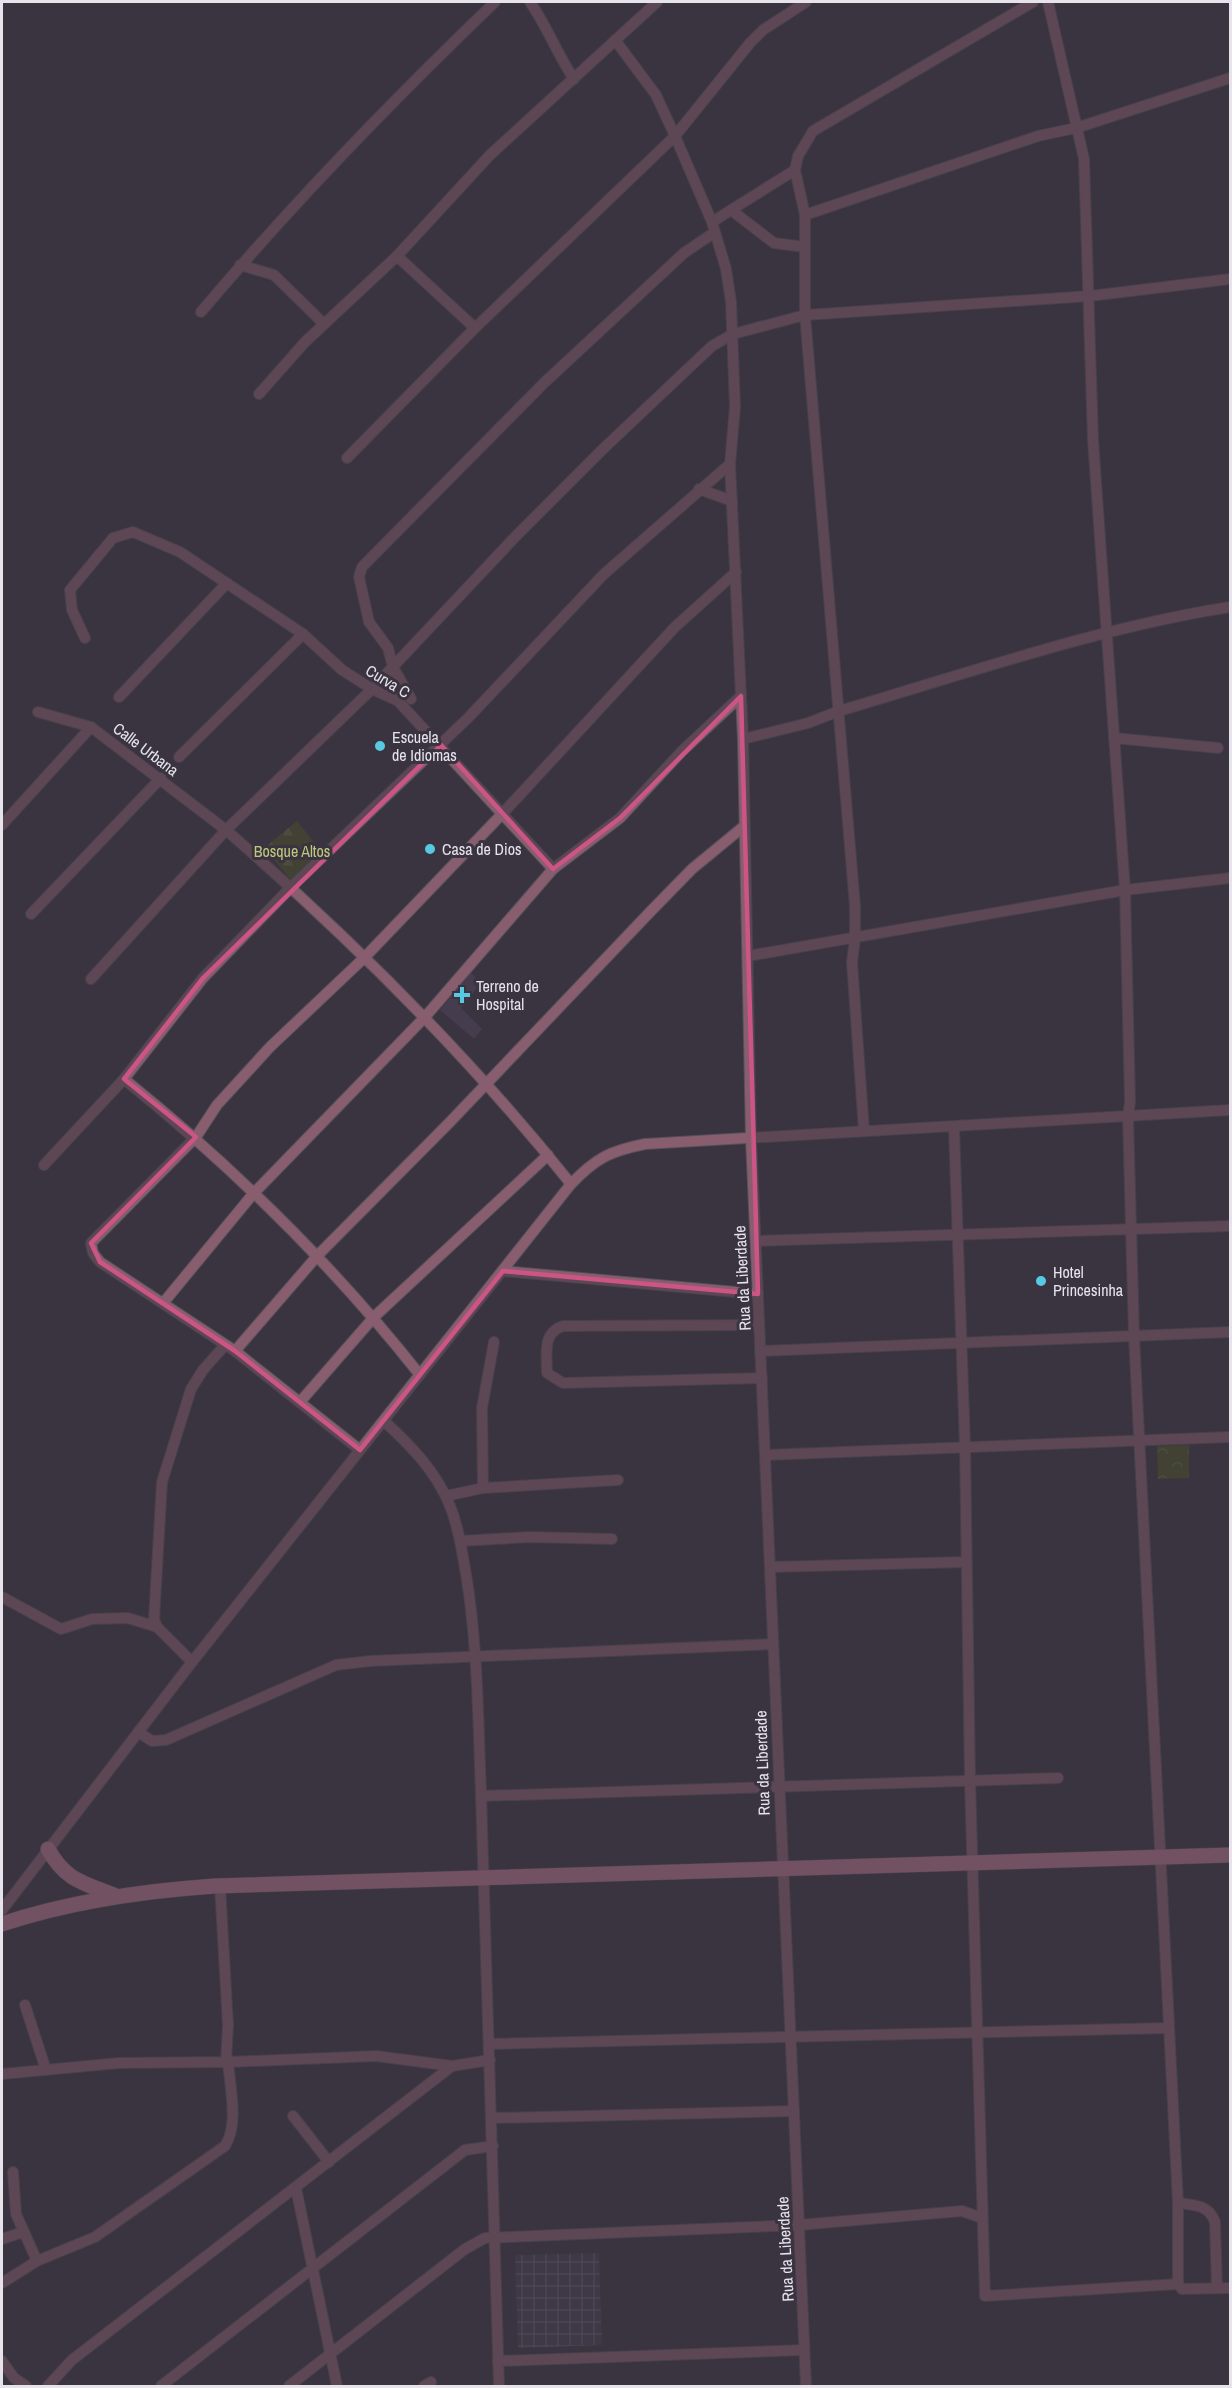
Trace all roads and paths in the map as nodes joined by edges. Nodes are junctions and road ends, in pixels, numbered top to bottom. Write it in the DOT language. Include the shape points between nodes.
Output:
graph roads {
  1 [pos="495,2"];
  2 [pos="530,2"];
  3 [pos="657,2"];
  4 [pos="806,2"];
  5 [pos="1033,2"];
  6 [pos="1047,2"];
  7 [pos="615,40"];
  8 [pos="1230,78"];
  9 [pos="574,80"];
  10 [pos="1076,128"];
  11 [pos="675,136"];
  12 [pos="795,170"];
  13 [pos="731,210"];
  14 [pos="805,215"];
  15 [pos="714,227"];
  16 [pos="805,248"];
  17 [pos="397,256"];
  18 [pos="240,265"];
  19 [pos="1230,279"];
  20 [pos="1090,296"];
  21 [pos="201,312"];
  22 [pos="805,315"];
  23 [pos="324,324"];
  24 [pos="475,328"];
  25 [pos="732,334"];
  26 [pos="259,394"];
  27 [pos="347,458"];
  28 [pos="730,464"];
  29 [pos="699,489"];
  30 [pos="732,501"];
  31 [pos="736,572"];
  32 [pos="226,583"];
  33 [pos="1230,607"];
  34 [pos="303,634"];
  35 [pos="1107,634"];
  36 [pos="85,638"];
  37 [pos="393,667"];
  38 [pos="372,689"];
  39 [pos="741,696"];
  40 [pos="119,697"];
  41 [pos="411,699"];
  42 [pos="839,711"];
  43 [pos="38,712"];
  44 [pos="91,727"];
  45 [pos="1114,738"];
  46 [pos="742,739"];
  47 [pos="441,745"];
  48 [pos="1218,748"];
  49 [pos="179,757"];
  50 [pos="161,778"];
  51 [pos="503,813"];
  52 [pos="2,825"];
  53 [pos="743,827"];
  54 [pos="226,830"];
  55 [pos="554,869"];
  56 [pos="1230,878"];
  57 [pos="291,887"];
  58 [pos="1125,891"];
  59 [pos="31,914"];
  60 [pos="855,939"];
  61 [pos="748,956"];
  62 [pos="364,958"];
  63 [pos="91,979"];
  64 [pos="425,1017"];
  65 [pos="124,1079"];
  66 [pos="487,1083"];
  67 [pos="1230,1110"];
  68 [pos="1128,1117"];
  69 [pos="954,1128"];
  70 [pos="864,1131"];
  71 [pos="196,1137"];
  72 [pos="751,1139"];
  73 [pos="548,1155"];
  74 [pos="44,1165"];
  75 [pos="572,1184"];
  76 [pos="253,1194"];
  77 [pos="1230,1226"];
  78 [pos="1131,1229"];
  79 [pos="956,1235"];
  80 [pos="756,1241"];
  81 [pos="318,1255"];
  82 [pos="503,1271"];
  83 [pos="758,1294"];
  84 [pos="164,1302"];
  85 [pos="374,1317"];
  86 [pos="759,1325"];
  87 [pos="1230,1332"];
  88 [pos="1134,1336"];
  89 [pos="494,1342"];
  90 [pos="961,1343"];
  91 [pos="230,1348"];
  92 [pos="760,1351"];
  93 [pos="420,1375"];
  94 [pos="762,1378"];
  95 [pos="300,1402"];
  96 [pos="384,1421"];
  97 [pos="1230,1437"];
  98 [pos="1141,1440"];
  99 [pos="965,1446"];
  100 [pos="360,1450"];
  101 [pos="765,1455"];
  102 [pos="618,1480"];
  103 [pos="483,1488"];
  104 [pos="446,1496"];
  105 [pos="612,1539"];
  106 [pos="460,1541"];
  107 [pos="966,1562"];
  108 [pos="770,1567"];
  109 [pos="2,1597"];
  110 [pos="157,1627"];
  111 [pos="773,1644"];
  112 [pos="477,1656"];
  113 [pos="192,1662"];
  114 [pos="138,1732"];
  115 [pos="1058,1778"];
  116 [pos="970,1780"];
  117 [pos="778,1786"];
  118 [pos="481,1796"];
  119 [pos="48,1849"];
  120 [pos="1230,1855"];
  121 [pos="1161,1856"];
  122 [pos="974,1865"];
  123 [pos="782,1868"];
  124 [pos="485,1880"];
  125 [pos="220,1886"];
  126 [pos="115,1895"];
  127 [pos="2,1910"];
  128 [pos="2,1924"];
  129 [pos="26,2005"];
  130 [pos="1168,2028"];
  131 [pos="978,2033"];
  132 [pos="791,2037"];
  133 [pos="490,2044"];
  134 [pos="490,2060"];
  135 [pos="227,2062"];
  136 [pos="452,2066"];
  137 [pos="46,2070"];
  138 [pos="2,2074"];
  139 [pos="794,2111"];
  140 [pos="293,2116"];
  141 [pos="492,2118"];
  142 [pos="494,2146"];
  143 [pos="329,2162"];
  144 [pos="14,2172"];
  145 [pos="296,2188"];
  146 [pos="1178,2203"];
  147 [pos="982,2218"];
  148 [pos="799,2225"];
  149 [pos="23,2232"];
  150 [pos="493,2237"];
  151 [pos="2,2239"];
  152 [pos="37,2261"];
  153 [pos="314,2269"];
  154 [pos="2,2283"];
  155 [pos="1178,2284"];
  156 [pos="1217,2288"];
  157 [pos="1230,2288"];
  158 [pos="804,2350"];
  159 [pos="331,2354"];
  160 [pos="2,2361"];
  161 [pos="498,2361"];
  162 [pos="26,2386"];
  163 [pos="48,2386"];
  164 [pos="161,2386"];
  165 [pos="289,2386"];
  166 [pos="337,2386"];
  167 [pos="499,2386"];
  168 [pos="806,2386"];
  1 -- 18 [label="street" via="406,87"];
  2 -- 9 [label="street"];
  3 -- 7 [label="street"];
  4 -- 11 [label="street" via="750,43"];
  5 -- 12 [label="street" via="813,131 798,156"];
  6 -- 10 [label="street"];
  7 -- 9 [label="street"];
  7 -- 11 [label="street, Rua da Liberdade" via="656,95"];
  8 -- 10 [label="street"];
  9 -- 17 [label="street" via="490,155"];
  10 -- 14 [label="street" via="1038,136"];
  10 -- 20 [label="street" via="1084,159"];
  11 -- 15 [label="street, Rua da Liberdade"];
  11 -- 24 [label="street"];
  12 -- 13 [label="street"];
  12 -- 14 [label="street"];
  13 -- 15 [label="street"];
  13 -- 16 [label="street" via="774,243"];
  14 -- 16 [label="street"];
  15 -- 25 [label="street, Rua da Liberdade" via="726,269"];
  15 -- 37 [label="street" via="545,382 362,567 359,577 369,622 388,648"];
  16 -- 22 [label="street"];
  17 -- 23 [label="street"];
  17 -- 24 [label="street"];
  18 -- 21 [label="street"];
  18 -- 23 [label="street" via="274,275"];
  19 -- 20 [label="street"];
  20 -- 22 [label="street"];
  20 -- 35 [label="street" via="1093,440"];
  22 -- 25 [label="street"];
  22 -- 42 [label="street"];
  23 -- 26 [label="street"];
  24 -- 27 [label="street"];
  25 -- 28 [label="street, Rua da Liberdade" via="735,408"];
  25 -- 37 [label="street" via="712,346 603,449"];
  28 -- 29 [label="street"];
  28 -- 30 [label="street, Rua da Liberdade"];
  29 -- 30 [label="street"];
  29 -- 47 [label="street" via="603,574"];
  30 -- 31 [label="street, Rua da Liberdade"];
  31 -- 39 [label="street, Rua da Liberdade"];
  31 -- 51 [label="street" via="675,627"];
  32 -- 34 [label="street, Curva C"];
  32 -- 36 [label="street, Curva C" via="180,552 125,532 113,538 70,590 72,610"];
  32 -- 40 [label="street"];
  33 -- 35 [label="street"];
  34 -- 38 [label="street, Curva C" via="342,670"];
  34 -- 49 [label="street"];
  35 -- 42 [label="street"];
  35 -- 45 [label="street"];
  37 -- 38 [label="street"];
  37 -- 41 [label="street"];
  38 -- 47 [label="street, Curva C" via="398,700"];
  38 -- 54 [label="street"];
  39 -- 46 [label="street, Rua da Liberdade"];
  39 -- 55 [label="street" via="682,751 620,818"];
  42 -- 46 [label="street"];
  42 -- 60 [label="street"];
  43 -- 44 [label="street, Calle Urbana"];
  44 -- 50 [label="street, Calle Urbana"];
  44 -- 52 [label="street"];
  45 -- 48 [label="street"];
  45 -- 58 [label="street"];
  46 -- 53 [label="street, Rua da Liberdade"];
  47 -- 51 [label="street, Curva C"];
  47 -- 57 [label="street"];
  50 -- 54 [label="street, Calle Urbana"];
  50 -- 59 [label="street"];
  51 -- 55 [label="street, Curva C"];
  51 -- 62 [label="street"];
  53 -- 61 [label="street, Rua da Liberdade"];
  53 -- 66 [label="street" via="692,869"];
  54 -- 57 [label="street, Calle Urbana"];
  54 -- 63 [label="street"];
  55 -- 64 [label="street"];
  56 -- 58 [label="street"];
  57 -- 62 [label="street, Calle Urbana"];
  57 -- 65 [label="street" via="203,978"];
  58 -- 60 [label="street"];
  58 -- 68 [label="street"];
  60 -- 61 [label="street"];
  60 -- 70 [label="street" via="852,962"];
  61 -- 72 [label="street, Rua da Liberdade"];
  62 -- 64 [label="street, Calle Urbana"];
  62 -- 71 [label="street" via="270,1047 217,1105"];
  64 -- 66 [label="street, Calle Urbana"];
  64 -- 76 [label="street"];
  65 -- 71 [label="street"];
  65 -- 74 [label="street"];
  66 -- 73 [label="street, Calle Urbana"];
  66 -- 81 [label="street"];
  67 -- 68 [label="street"];
  68 -- 69 [label="street"];
  68 -- 78 [label="street"];
  69 -- 70 [label="street"];
  69 -- 79 [label="street"];
  70 -- 72 [label="street"];
  71 -- 76 [label="street"];
  71 -- 84 [label="street" via="91,1243 100,1262"];
  72 -- 75 [label="street" via="645,1144 621,1149 597,1160"];
  72 -- 80 [label="street, Rua da Liberdade"];
  73 -- 75 [label="street, Calle Urbana"];
  73 -- 85 [label="street"];
  75 -- 82 [label="street"];
  76 -- 81 [label="street"];
  76 -- 84 [label="street"];
  77 -- 78 [label="street"];
  78 -- 79 [label="street"];
  78 -- 88 [label="street"];
  79 -- 80 [label="street"];
  79 -- 90 [label="street"];
  80 -- 83 [label="street, Rua da Liberdade"];
  81 -- 85 [label="street"];
  81 -- 91 [label="street"];
  82 -- 83 [label="street"];
  82 -- 93 [label="street"];
  83 -- 86 [label="street, Rua da Liberdade"];
  84 -- 91 [label="street"];
  85 -- 93 [label="street"];
  85 -- 95 [label="street"];
  86 -- 92 [label="street, Rua da Liberdade"];
  86 -- 94 [label="street" via="563,1326 548,1337 547,1373 564,1383"];
  87 -- 88 [label="street"];
  88 -- 90 [label="street"];
  88 -- 98 [label="street"];
  89 -- 103 [label="street" via="482,1408"];
  90 -- 92 [label="street"];
  90 -- 99 [label="street"];
  91 -- 95 [label="street"];
  91 -- 110 [label="street" via="203,1370 191,1389 162,1482 154,1619"];
  92 -- 94 [label="street, Rua da Liberdade"];
  93 -- 96 [label="street"];
  94 -- 101 [label="street, Rua da Liberdade"];
  95 -- 100 [label="street"];
  96 -- 100 [label="street"];
  96 -- 104 [label="street" via="416,1451"];
  97 -- 98 [label="street"];
  98 -- 99 [label="street"];
  98 -- 121 [label="street"];
  99 -- 101 [label="street"];
  99 -- 107 [label="street"];
  100 -- 113 [label="street"];
  101 -- 108 [label="street, Rua da Liberdade"];
  102 -- 103 [label="street"];
  103 -- 104 [label="street"];
  104 -- 106 [label="street"];
  105 -- 106 [label="street" via="529,1537"];
  106 -- 112 [label="street"];
  107 -- 108 [label="street"];
  107 -- 116 [label="street"];
  108 -- 111 [label="street, Rua da Liberdade"];
  109 -- 110 [label="street" via="62,1629 92,1619 128,1618"];
  110 -- 113 [label="street"];
  111 -- 112 [label="street"];
  111 -- 117 [label="street, Rua da Liberdade"];
  112 -- 114 [label="street" via="336,1665 166,1740 152,1741"];
  112 -- 118 [label="street"];
  113 -- 114 [label="street"];
  114 -- 119 [label="street"];
  115 -- 116 [label="street"];
  116 -- 117 [label="street"];
  116 -- 122 [label="street"];
  117 -- 118 [label="street"];
  117 -- 123 [label="street, Rua da Liberdade"];
  118 -- 124 [label="street"];
  119 -- 126 [label="main road" via="69,1877"];
  119 -- 127 [label="street"];
  120 -- 121 [label="main road"];
  121 -- 122 [label="main road"];
  121 -- 130 [label="street"];
  122 -- 123 [label="main road"];
  122 -- 131 [label="street"];
  123 -- 124 [label="main road"];
  123 -- 132 [label="street, Rua da Liberdade"];
  124 -- 125 [label="main road"];
  124 -- 133 [label="street"];
  125 -- 126 [label="main road"];
  125 -- 135 [label="street"];
  126 -- 128 [label="main road"];
  129 -- 137 [label="street"];
  130 -- 131 [label="street"];
  130 -- 146 [label="street"];
  131 -- 132 [label="street"];
  131 -- 147 [label="street"];
  132 -- 133 [label="street"];
  132 -- 139 [label="street, Rua da Liberdade"];
  133 -- 134 [label="street"];
  134 -- 136 [label="street"];
  134 -- 141 [label="street"];
  135 -- 136 [label="street" via="376,2056"];
  135 -- 137 [label="street" via="119,2063"];
  135 -- 152 [label="street" via="232,2125 225,2146 95,2237"];
  136 -- 143 [label="street"];
  137 -- 138 [label="street"];
  139 -- 141 [label="street"];
  139 -- 148 [label="street, Rua da Liberdade"];
  140 -- 143 [label="street"];
  141 -- 142 [label="street"];
  142 -- 150 [label="street"];
  142 -- 153 [label="street" via="465,2150"];
  143 -- 145 [label="street"];
  144 -- 149 [label="street" via="16,2214"];
  145 -- 153 [label="street"];
  145 -- 163 [label="street" via="72,2360"];
  146 -- 155 [label="street"];
  146 -- 156 [label="street" via="1198,2205 1213,2215"];
  147 -- 148 [label="street" via="962,2211"];
  147 -- 155 [label="street" via="986,2296"];
  148 -- 150 [label="street"];
  148 -- 158 [label="street, Rua da Liberdade"];
  149 -- 151 [label="street"];
  149 -- 152 [label="street"];
  150 -- 159 [label="street" via="476,2241"];
  150 -- 161 [label="street"];
  152 -- 154 [label="street"];
  153 -- 159 [label="street"];
  153 -- 164 [label="street"];
  155 -- 156 [label="street" via="1182,2289"];
  156 -- 157 [label="street"];
  158 -- 161 [label="street"];
  158 -- 168 [label="street, Rua da Liberdade"];
  159 -- 165 [label="street"];
  159 -- 166 [label="street"];
  160 -- 162 [label="street" via="14,2378"];
  161 -- 167 [label="street"];
}
